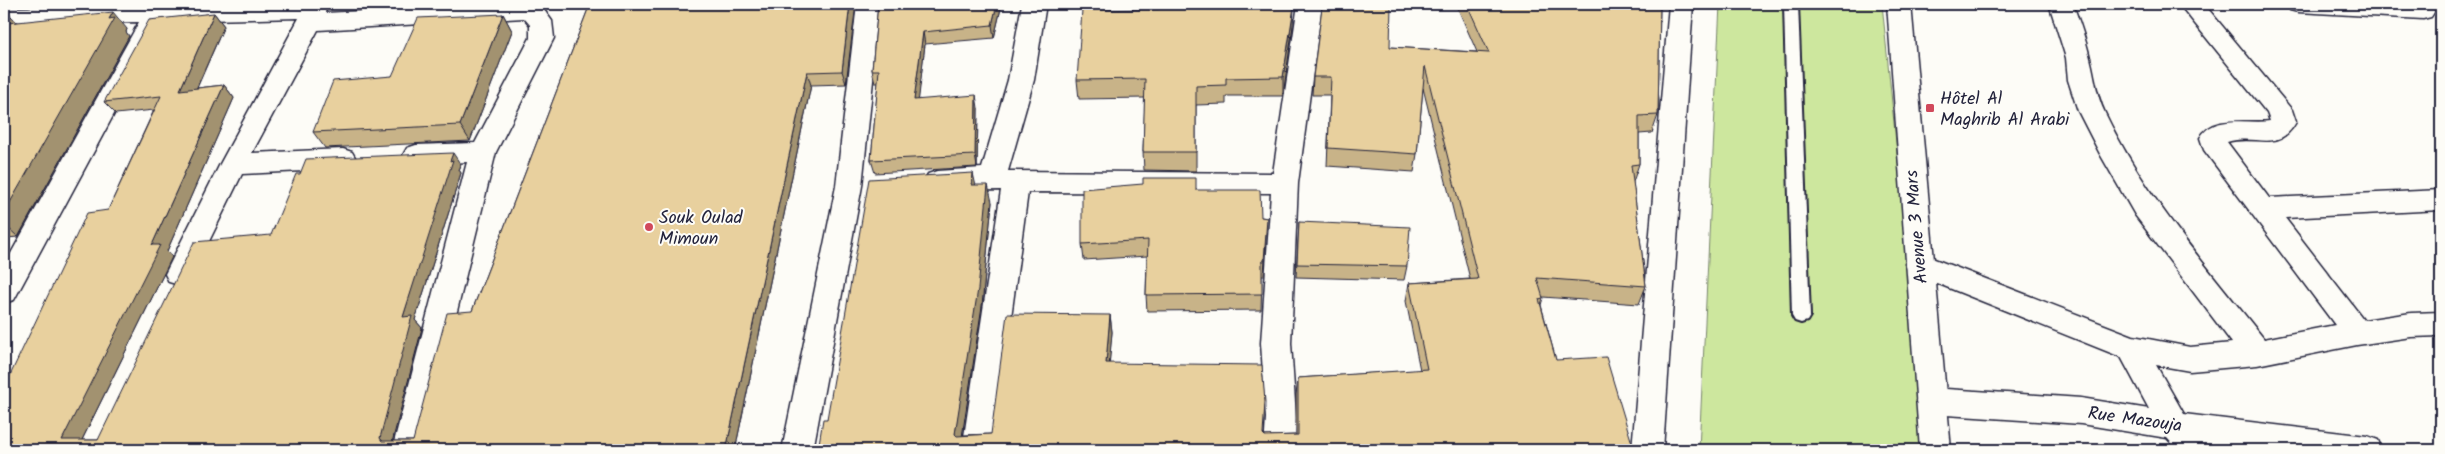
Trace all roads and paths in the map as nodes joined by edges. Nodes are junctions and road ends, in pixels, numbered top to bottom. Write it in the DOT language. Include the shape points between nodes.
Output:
graph roads {
  1 [pos="869,4"];
  2 [pos="1034,4"];
  3 [pos="1310,4"];
  4 [pos="1682,4"];
  5 [pos="1791,4"];
  6 [pos="1899,4"];
  7 [pos="2061,4"];
  8 [pos="2191,4"];
  9 [pos="2298,4"];
  10 [pos="2423,11"];
  11 [pos="313,12"];
  12 [pos="156,13"];
  13 [pos="4,16"];
  14 [pos="483,152"];
  15 [pos="396,156"];
  16 [pos="368,158"];
  17 [pos="232,164"];
  18 [pos="1005,180"];
  19 [pos="916,182"];
  20 [pos="878,184"];
  21 [pos="1285,184"];
  22 [pos="848,186"];
  23 [pos="2441,200"];
  24 [pos="2261,209"];
  25 [pos="1919,264"];
  26 [pos="4,292"];
  27 [pos="168,298"];
  28 [pos="1801,316"];
  29 [pos="2441,324"];
  30 [pos="2357,332"];
  31 [pos="2131,348"];
  32 [pos="2258,353"];
  33 [pos="1931,400"];
  34 [pos="2175,426"];
  35 [pos="408,450"];
  36 [pos="797,450"];
  37 [pos="978,450"];
  38 [pos="1280,450"];
  39 [pos="1646,450"];
  40 [pos="1936,450"];
  41 [pos="2198,450"];
  42 [pos="2368,450"];
  1 -- 22 [label="street"];
  2 -- 18 [label="street"];
  3 -- 21 [label="street"];
  4 -- 39 [label="street"];
  5 -- 28 [label="lane"];
  6 -- 25 [label="street, Avenue 3 Mars"];
  7 -- 32 [label="street" via="2091,111 2113,154 2145,208"];
  8 -- 24 [label="street" via="2282,116 2283,122 2276,131 2226,131 2213,138 2217,150"];
  9 -- 10 [label="street"];
  11 -- 12 [label="street"];
  11 -- 14 [label="street" via="528,10 535,14 543,28 542,38"];
  11 -- 17 [label="street"];
  12 -- 13 [label="street"];
  12 -- 26 [label="street"];
  14 -- 15 [label="street"];
  14 -- 35 [label="street"];
  16 -- 17 [label="street"];
  17 -- 27 [label="street"];
  18 -- 19 [label="street"];
  18 -- 21 [label="street"];
  18 -- 37 [label="street"];
  20 -- 22 [label="street"];
  21 -- 38 [label="street" via="1276,343"];
  22 -- 36 [label="street"];
  23 -- 24 [label="street"];
  24 -- 30 [label="street"];
  25 -- 31 [label="street"];
  25 -- 33 [label="street, Avenue 3 Mars"];
  29 -- 30 [label="street"];
  30 -- 32 [label="street"];
  31 -- 32 [label="street" via="2190,359"];
  31 -- 34 [label="street"];
  33 -- 34 [label="street, Rue Mazouja" via="2081,411"];
  33 -- 40 [label="street, Avenue 3 Mars"];
  34 -- 41 [label="street"];
  34 -- 42 [label="street, Rue Mazouja"];
}
